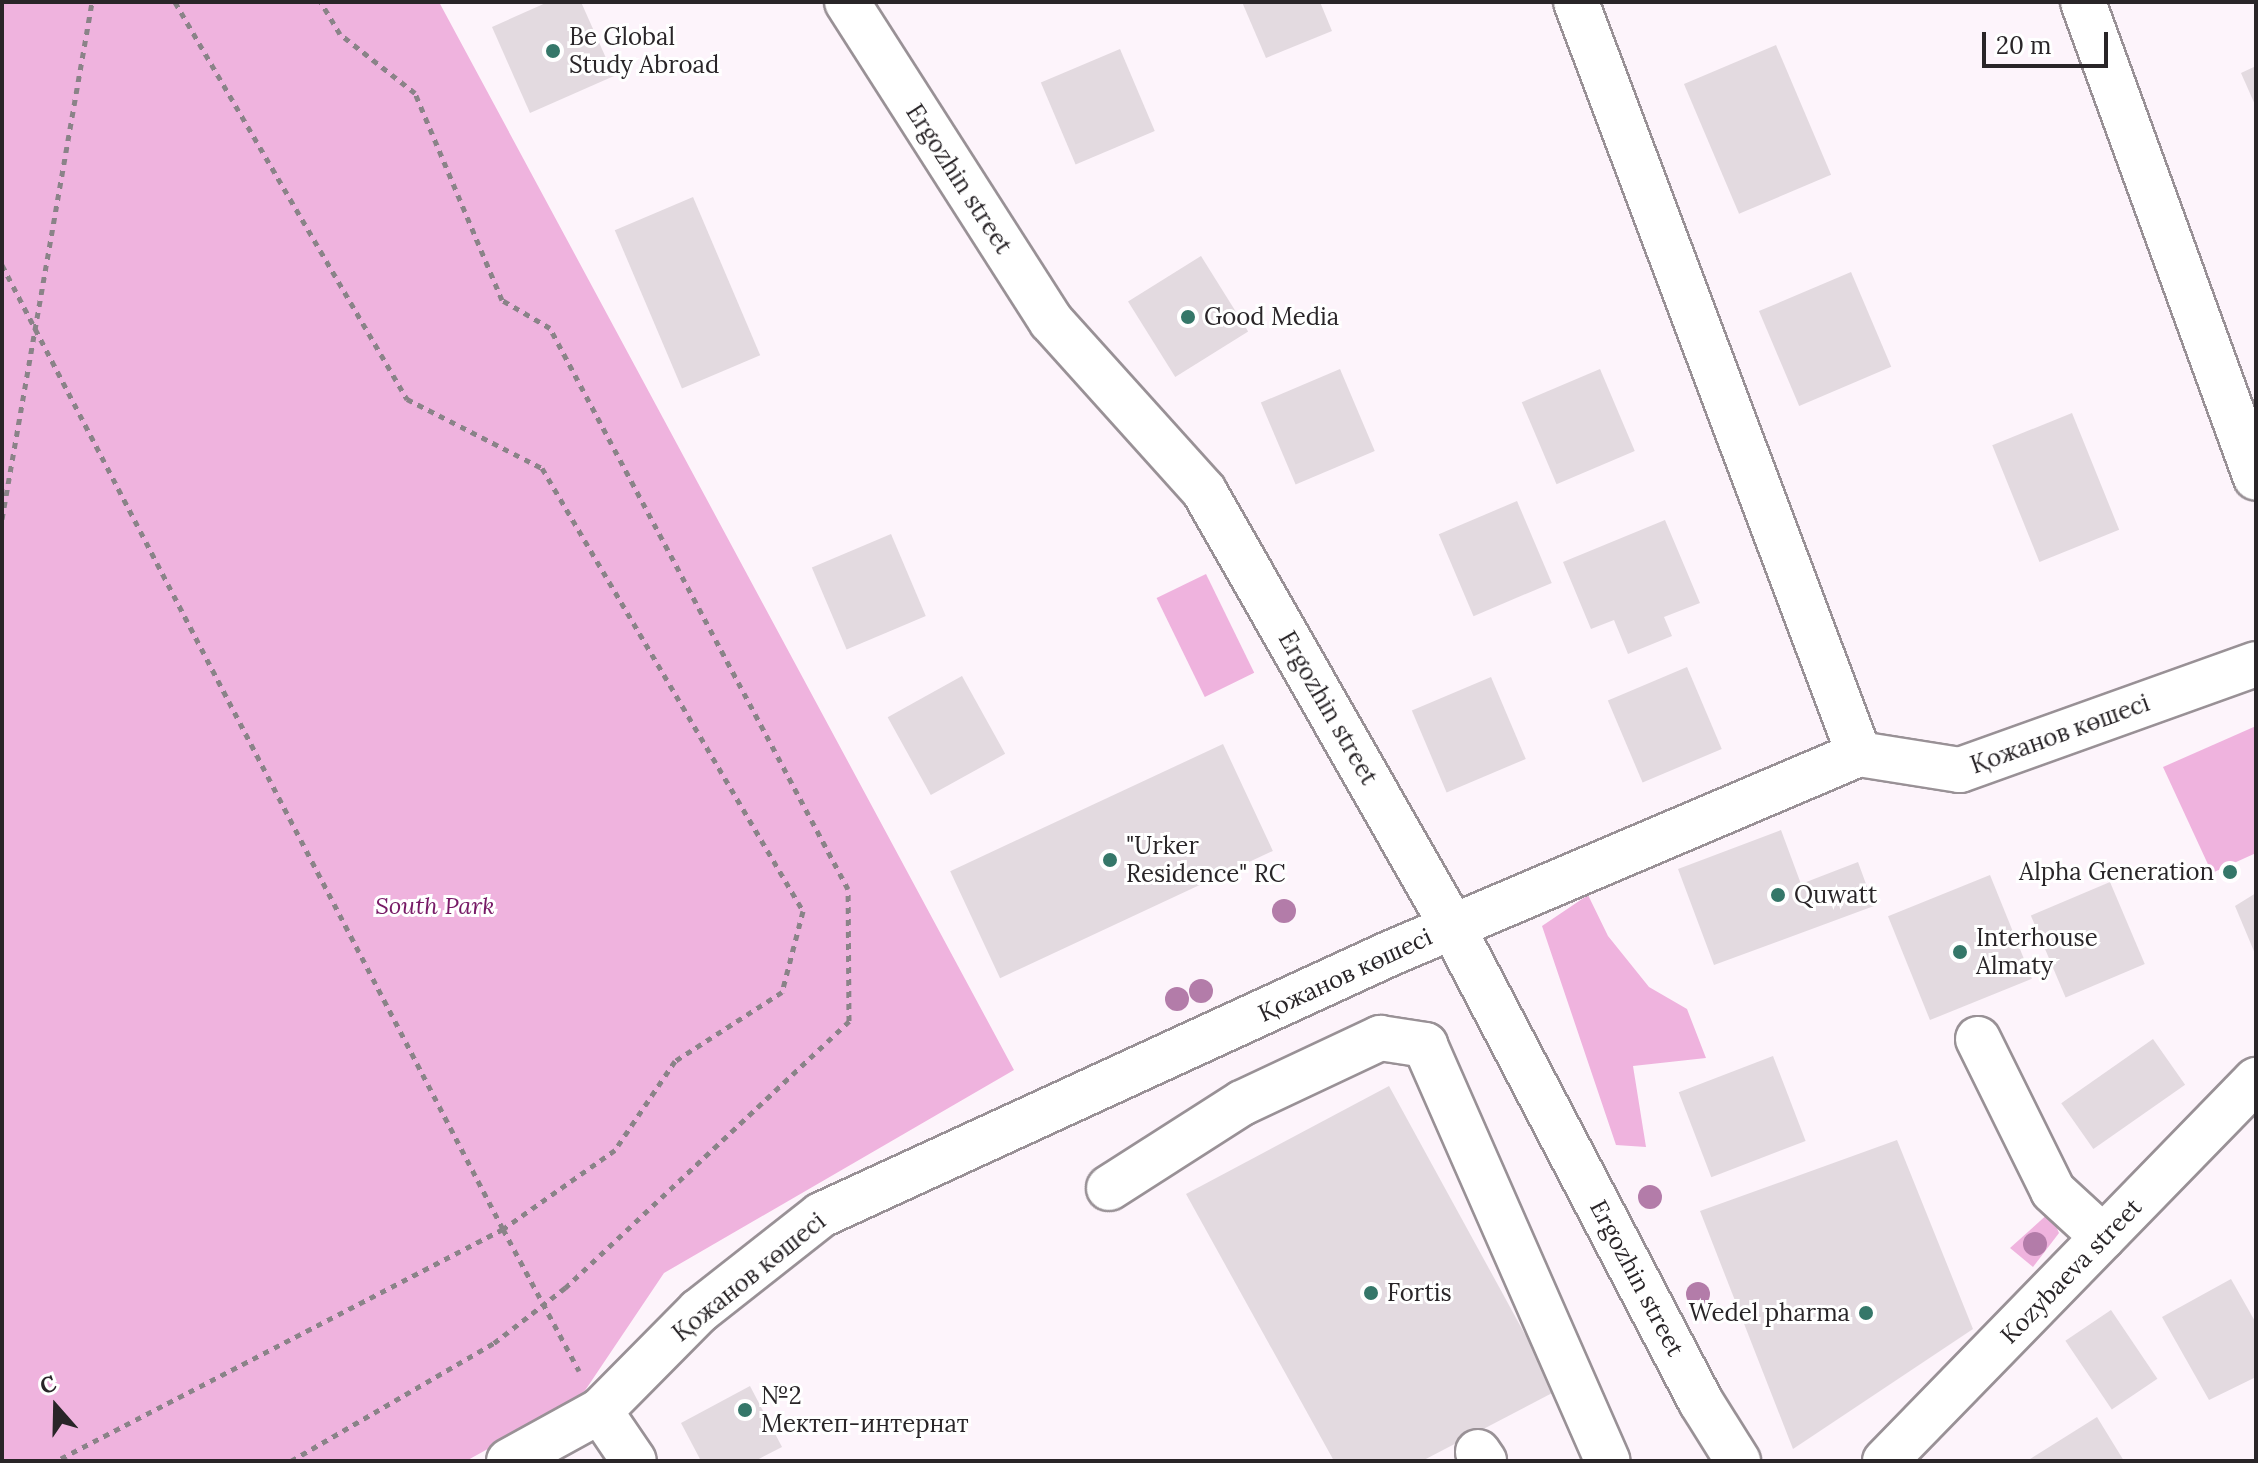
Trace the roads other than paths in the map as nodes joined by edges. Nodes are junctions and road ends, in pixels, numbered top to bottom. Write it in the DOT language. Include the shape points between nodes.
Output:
graph roads {
  1 [pos="847,2"];
  2 [pos="1576,2"];
  3 [pos="2083,2"];
  4 [pos="2256,478"];
  5 [pos="2256,664"];
  6 [pos="1859,754"];
  7 [pos="1452,926"];
  8 [pos="1978,1039"];
  9 [pos="2256,1080"];
  10 [pos="1109,1188"];
  11 [pos="2103,1237"];
  12 [pos="600,1411"];
  13 [pos="509,1461"];
  14 [pos="634,1461"];
  15 [pos="1608,1461"];
  16 [pos="1738,1461"];
  17 [pos="1885,1461"];
  1 -- 7 [label="street, Ergozhin street" via="1051,321 1204,491"];
  2 -- 6 [label="street"];
  3 -- 4 [label="street"];
  5 -- 6 [label="street, Қожанов көшесі" via="1960,770"];
  6 -- 7 [label="street, Қожанов көшесі"];
  7 -- 12 [label="street, Қожанов көшесі" via="821,1215 699,1311"];
  7 -- 16 [label="street, Ergozhin street" via="1701,1402"];
  8 -- 11 [label="street" via="2053,1191"];
  9 -- 11 [label="street, Kozybaeva street"];
  10 -- 15 [label="street" via="1242,1103 1380,1038 1425,1045"];
  11 -- 17 [label="street, Kozybaeva street"];
  12 -- 13 [label="street, Қожанов көшесі"];
  12 -- 14 [label="street"];
}
